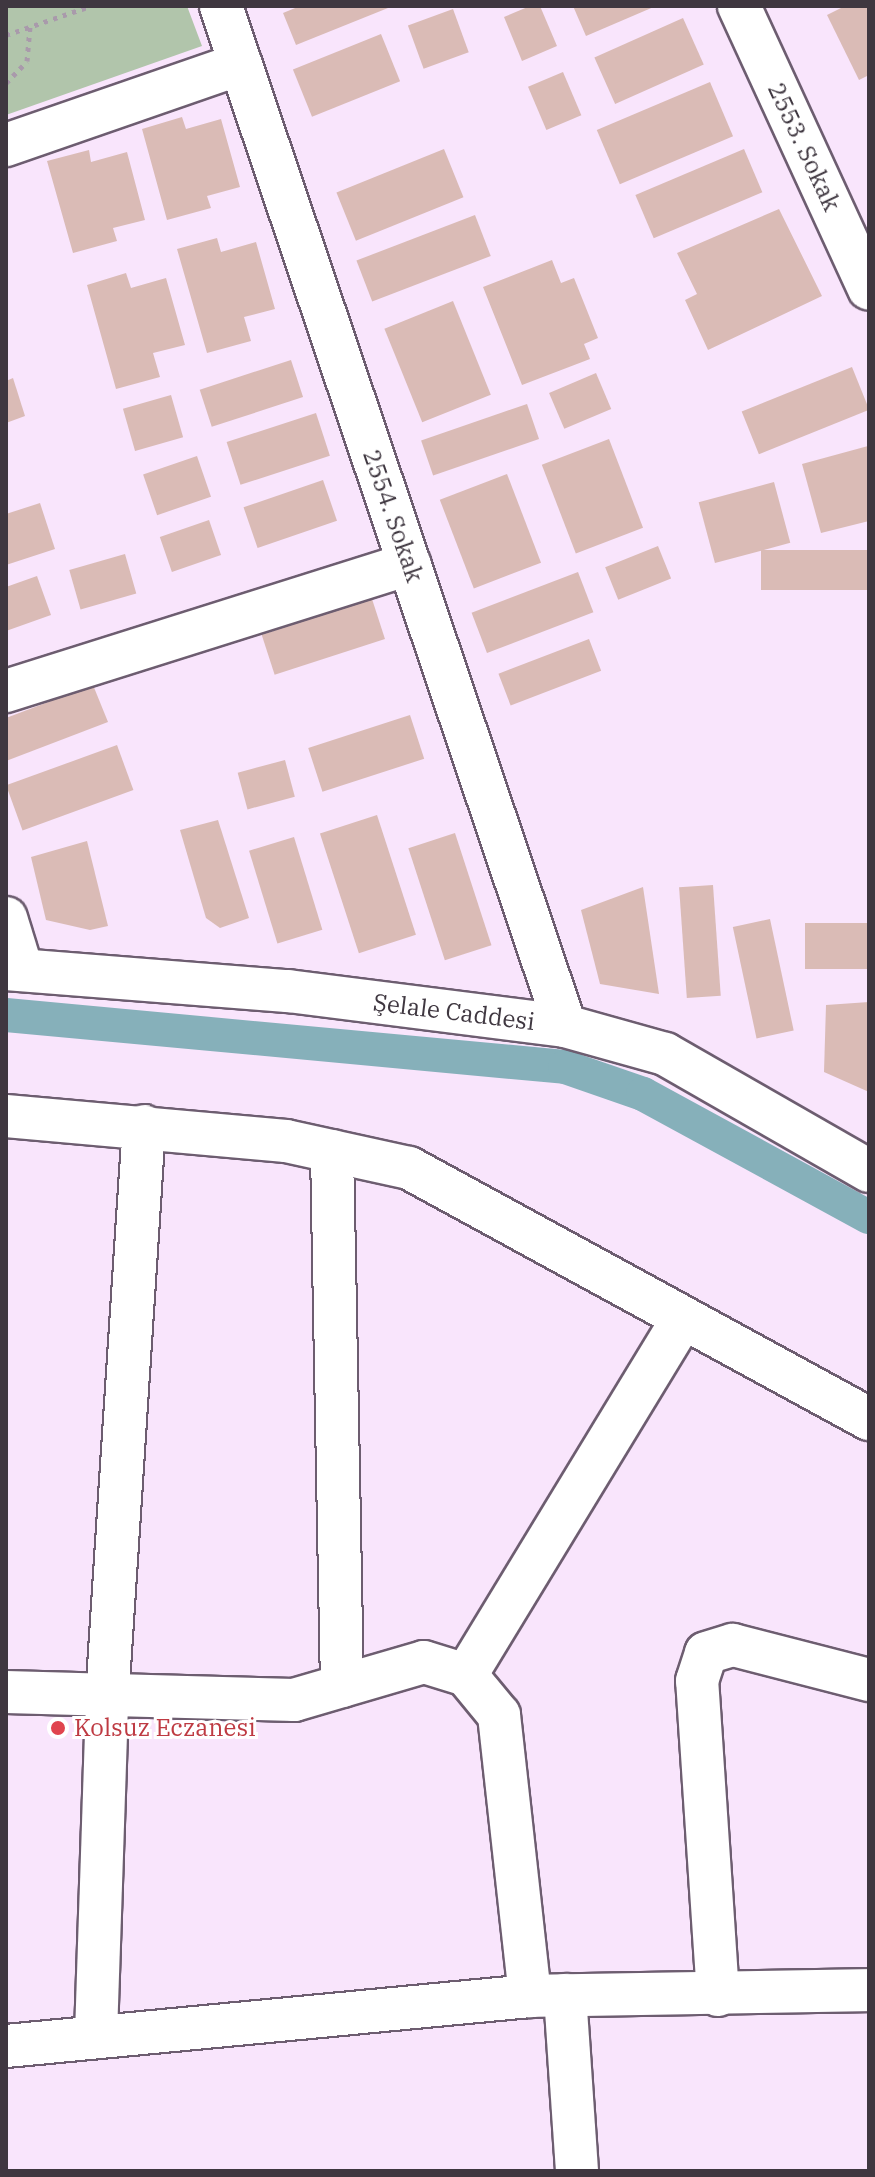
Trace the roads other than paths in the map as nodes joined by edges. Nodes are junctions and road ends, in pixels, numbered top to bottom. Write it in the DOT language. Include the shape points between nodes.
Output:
graph roads {
  1 [pos="221,6"];
  2 [pos="739,6"];
  3 [pos="240,64"];
  4 [pos="6,145"];
  5 [pos="869,288"];
  6 [pos="409,564"];
  7 [pos="6,691"];
  8 [pos="6,918"];
  9 [pos="14,969"];
  10 [pos="565,1026"];
  11 [pos="6,1116"];
  12 [pos="144,1126"];
  13 [pos="332,1151"];
  14 [pos="869,1171"];
  15 [pos="681,1321"];
  16 [pos="869,1419"];
  17 [pos="466,1675"];
  18 [pos="869,1680"];
  19 [pos="342,1686"];
  20 [pos="6,1692"];
  21 [pos="107,1698"];
  22 [pos="869,1990"];
  23 [pos="718,1995"];
  24 [pos="547,1996"];
  25 [pos="96,2035"];
  26 [pos="6,2046"];
  27 [pos="577,2171"];
  1 -- 3 [label="street, 2554. Sokak"];
  2 -- 5 [label="street, 2553. Sokak"];
  3 -- 4 [label="street"];
  3 -- 6 [label="street, 2554. Sokak"];
  6 -- 7 [label="street"];
  6 -- 10 [label="street, 2554. Sokak"];
  8 -- 9 [label="street"];
  9 -- 10 [label="street, Şelale Caddesi" via="288,991"];
  10 -- 14 [label="street, Şelale Caddesi" via="665,1054"];
  11 -- 12 [label="street"];
  12 -- 13 [label="street"];
  12 -- 21 [label="street"];
  13 -- 15 [label="street" via="409,1168"];
  13 -- 19 [label="street"];
  15 -- 16 [label="street"];
  15 -- 17 [label="street"];
  17 -- 19 [label="street" via="424,1662"];
  17 -- 24 [label="street" via="499,1715"];
  18 -- 23 [label="street" via="733,1645 706,1653 697,1681"];
  19 -- 21 [label="street" via="294,1700"];
  20 -- 21 [label="street"];
  21 -- 25 [label="street"];
  22 -- 23 [label="street"];
  23 -- 24 [label="street"];
  24 -- 25 [label="street"];
  24 -- 27 [label="street"];
  25 -- 26 [label="street"];
}
